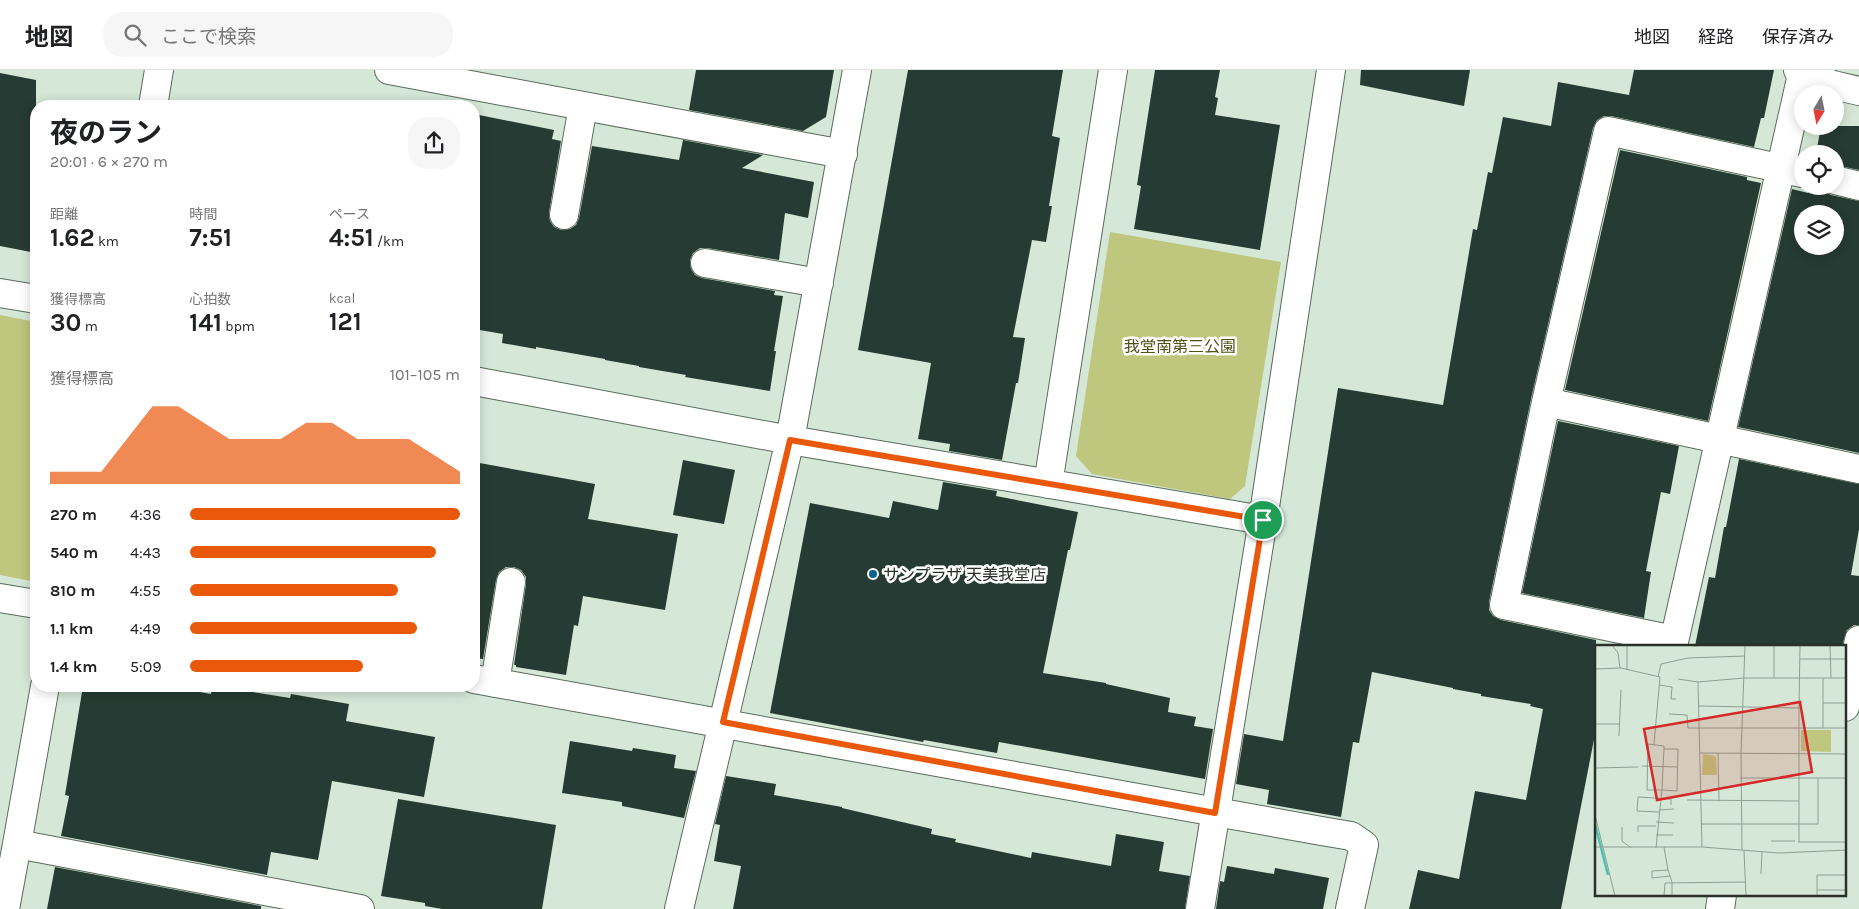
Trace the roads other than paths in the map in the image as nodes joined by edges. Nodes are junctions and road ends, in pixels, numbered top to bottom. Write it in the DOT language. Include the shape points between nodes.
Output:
graph roads {
  1 [pos="159,70"];
  2 [pos="389,70"];
  3 [pos="857,70"];
  4 [pos="1113,70"];
  5 [pos="1332,70"];
  6 [pos="1801,70"];
  7 [pos="1859,91"];
  8 [pos="154,100"];
  9 [pos="583,106"];
  10 [pos="843,154"];
  11 [pos="1791,171"];
  12 [pos="1844,182"];
  13 [pos="1859,186"];
  14 [pos="564,215"];
  15 [pos="705,263"];
  16 [pos="819,284"];
  17 [pos="0,293"];
  18 [pos="30,298"];
  19 [pos="480,382"];
  20 [pos="1546,402"];
  21 [pos="1720,439"];
  22 [pos="790,440"];
  23 [pos="1859,470"];
  24 [pos="1048,484"];
  25 [pos="1263,520"];
  26 [pos="511,582"];
  27 [pos="0,598"];
  28 [pos="30,603"];
  29 [pos="1859,640"];
  30 [pos="1674,643"];
  31 [pos="484,681"];
  32 [pos="45,692"];
  33 [pos="1846,702"];
  34 [pos="723,722"];
  35 [pos="1215,813"];
  36 [pos="17,844"];
  37 [pos="1722,896"];
  38 [pos="4,909"];
  39 [pos="360,909"];
  40 [pos="679,909"];
  41 [pos="1200,909"];
  42 [pos="1350,909"];
  43 [pos="1720,909"];
  1 -- 8 [label="street"];
  2 -- 9 [label="street"];
  3 -- 10 [label="street"];
  4 -- 24 [label="street"];
  5 -- 25 [label="street"];
  6 -- 7 [label="street" via="1833,85"];
  6 -- 11 [label="street"];
  9 -- 10 [label="street"];
  9 -- 14 [label="street"];
  10 -- 16 [label="street"];
  11 -- 20 [label="street" via="1608,131"];
  11 -- 21 [label="street"];
  12 -- 13 [label="street"];
  15 -- 16 [label="street"];
  16 -- 22 [label="street"];
  17 -- 18 [label="street"];
  19 -- 22 [label="street"];
  20 -- 21 [label="street"];
  20 -- 30 [label="street" via="1504,605"];
  21 -- 23 [label="street"];
  21 -- 30 [label="street"];
  22 -- 24 [label="street"];
  22 -- 34 [label="street"];
  24 -- 25 [label="street"];
  25 -- 35 [label="street"];
  26 -- 31 [label="street"];
  27 -- 28 [label="street"];
  29 -- 33 [label="street"];
  31 -- 34 [label="street"];
  32 -- 36 [label="street"];
  34 -- 35 [label="street"];
  34 -- 40 [label="street"];
  35 -- 41 [label="street"];
  35 -- 42 [label="street" via="1351,836 1364,845"];
  36 -- 38 [label="street"];
  36 -- 39 [label="street"];
  37 -- 43 [label="street"];
}
